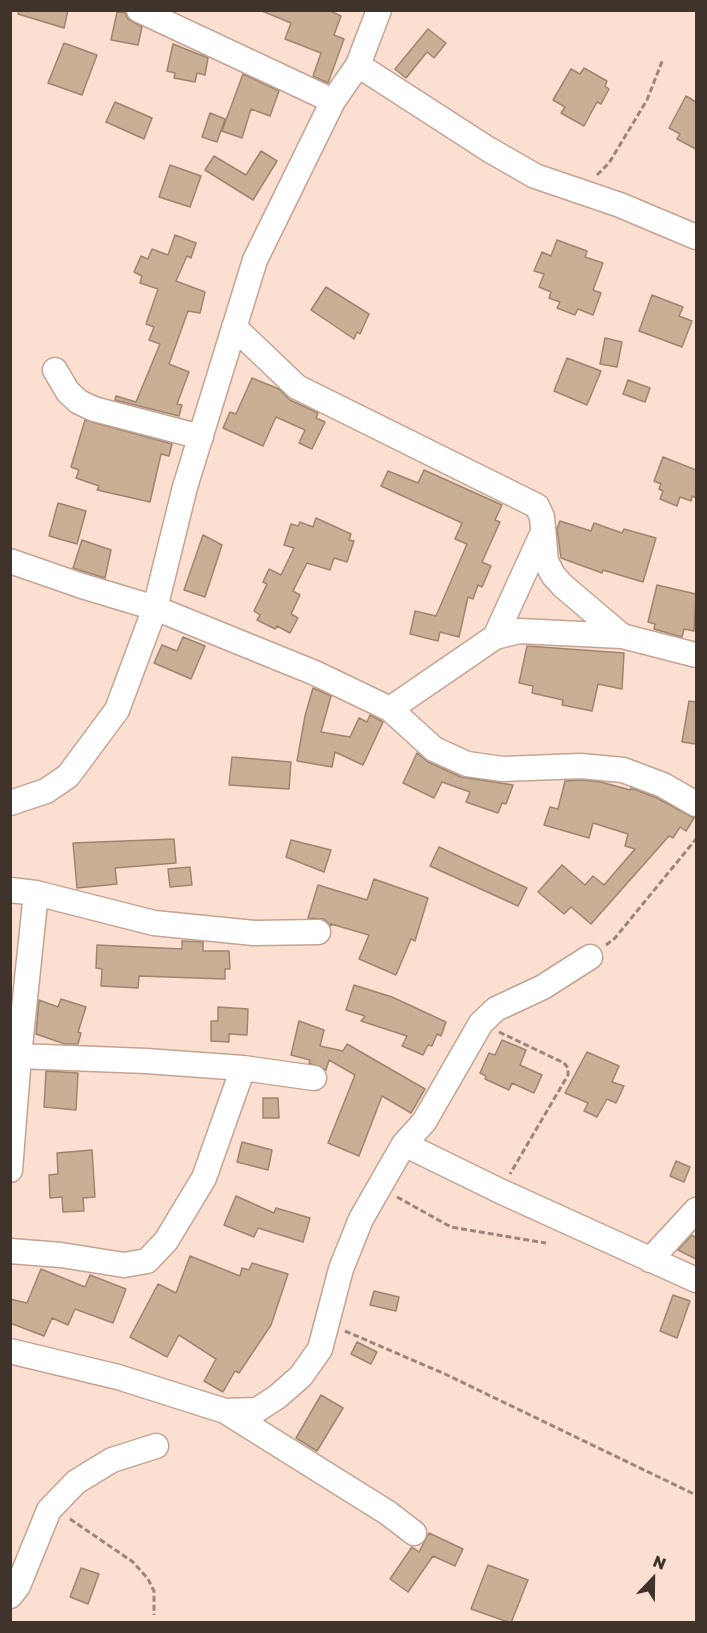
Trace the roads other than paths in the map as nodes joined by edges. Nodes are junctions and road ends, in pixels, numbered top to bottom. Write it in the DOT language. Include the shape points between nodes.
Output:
graph roads {
  1 [pos="140,10"];
  2 [pos="379,10"];
  3 [pos="358,64"];
  4 [pos="333,101"];
  5 [pos="696,237"];
  6 [pos="234,327"];
  7 [pos="55,370"];
  8 [pos="201,436"];
  9 [pos="543,532"];
  10 [pos="10,561"];
  11 [pos="154,608"];
  12 [pos="622,636"];
  13 [pos="495,637"];
  14 [pos="696,655"];
  15 [pos="390,709"];
  16 [pos="10,803"];
  17 [pos="696,804"];
  18 [pos="10,890"];
  19 [pos="36,893"];
  20 [pos="318,932"];
  21 [pos="590,957"];
  22 [pos="19,1056"];
  23 [pos="243,1068"];
  24 [pos="314,1078"];
  25 [pos="404,1144"];
  26 [pos="10,1170"];
  27 [pos="696,1210"];
  28 [pos="10,1251"];
  29 [pos="650,1260"];
  30 [pos="696,1280"];
  31 [pos="10,1351"];
  32 [pos="225,1411"];
  33 [pos="156,1446"];
  34 [pos="414,1533"];
  35 [pos="10,1596"];
  1 -- 4 [label="street"];
  2 -- 3 [label="street"];
  3 -- 4 [label="street"];
  3 -- 5 [label="street" via="536,176"];
  4 -- 6 [label="street" via="255,260"];
  6 -- 8 [label="street"];
  6 -- 9 [label="street" via="297,387 537,506"];
  7 -- 8 [label="street" via="68,392 94,409"];
  8 -- 11 [label="street"];
  9 -- 12 [label="street" via="546,561 553,575"];
  9 -- 13 [label="street"];
  10 -- 11 [label="street"];
  11 -- 15 [label="street" via="315,673"];
  11 -- 16 [label="street" via="117,710 68,776 46,791"];
  12 -- 13 [label="street" via="519,631"];
  12 -- 14 [label="street"];
  13 -- 15 [label="street"];
  15 -- 17 [label="street" via="434,749 467,764 503,769 581,766 623,770 663,784"];
  18 -- 19 [label="street"];
  19 -- 20 [label="street" via="154,923 254,933"];
  19 -- 22 [label="street"];
  21 -- 25 [label="street" via="543,987 496,1010 481,1023 424,1122"];
  22 -- 23 [label="street"];
  22 -- 26 [label="street"];
  23 -- 24 [label="street"];
  23 -- 28 [label="street" via="204,1179 166,1242 147,1261 124,1265"];
  25 -- 29 [label="street"];
  25 -- 32 [label="street" via="378,1185 341,1269 320,1348 302,1376 257,1410"];
  27 -- 29 [label="street"];
  29 -- 30 [label="street"];
  31 -- 32 [label="street" via="118,1377"];
  32 -- 34 [label="street"];
  33 -- 35 [label="street" via="112,1460 76,1482 49,1510 18,1586"];
}
